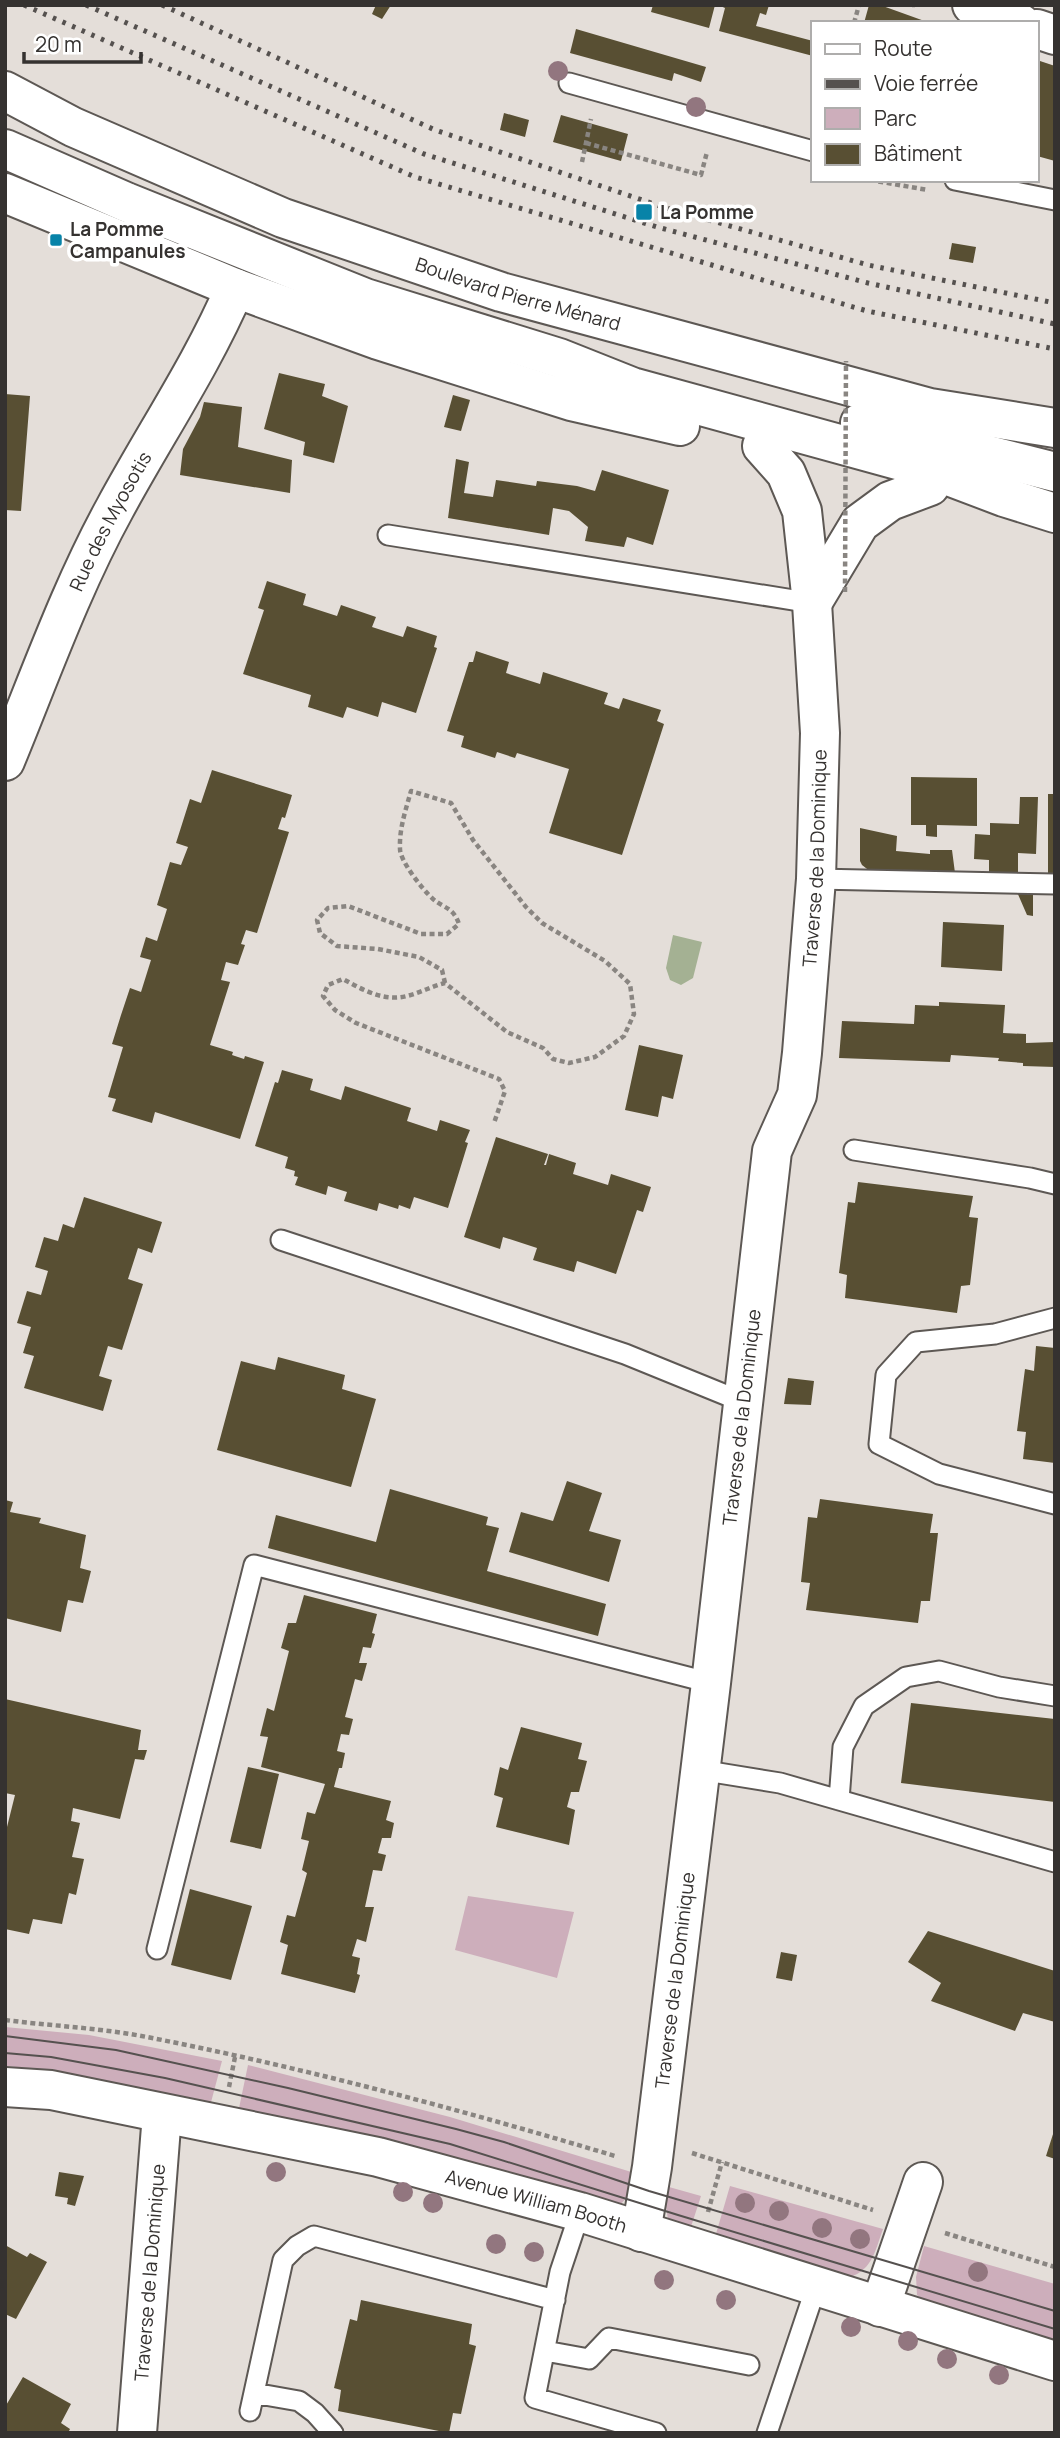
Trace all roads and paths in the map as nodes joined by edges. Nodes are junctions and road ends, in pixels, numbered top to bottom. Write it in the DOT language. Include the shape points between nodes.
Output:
graph roads {
  1 [pos="972,5"];
  2 [pos="1015,21"];
  3 [pos="569,83"];
  4 [pos="5,92"];
  5 [pos="590,124"];
  6 [pos="586,143"];
  7 [pos="695,148"];
  8 [pos="5,149"];
  9 [pos="811,150"];
  10 [pos="582,162"];
  11 [pos="965,182"];
  12 [pos="5,192"];
  13 [pos="1055,200"];
  14 [pos="235,288"];
  15 [pos="559,358"];
  16 [pos="846,361"];
  17 [pos="1055,428"];
  18 [pos="762,446"];
  19 [pos="1055,472"];
  20 [pos="930,486"];
  21 [pos="1004,497"];
  22 [pos="1055,513"];
  23 [pos="388,536"];
  24 [pos="829,598"];
  25 [pos="5,761"];
  26 [pos="816,879"];
  27 [pos="1055,884"];
  28 [pos="445,983"];
  29 [pos="494,1123"];
  30 [pos="855,1150"];
  31 [pos="1055,1184"];
  32 [pos="281,1240"];
  33 [pos="1055,1318"];
  34 [pos="743,1402"];
  35 [pos="1055,1504"];
  36 [pos="711,1683"];
  37 [pos="1055,1696"];
  38 [pos="700,1770"];
  39 [pos="839,1800"];
  40 [pos="1055,1861"];
  41 [pos="157,1949"];
  42 [pos="5,2020"];
  43 [pos="5,2087"];
  44 [pos="162,2114"];
  45 [pos="722,2162"];
  46 [pos="652,2167"];
  47 [pos="923,2182"];
  48 [pos="580,2212"];
  49 [pos="908,2221"];
  50 [pos="641,2232"];
  51 [pos="697,2249"];
  52 [pos="1055,2267"];
  53 [pos="816,2287"];
  54 [pos="555,2300"];
  55 [pos="880,2307"];
  56 [pos="545,2351"];
  57 [pos="1055,2361"];
  58 [pos="749,2365"];
  59 [pos="137,2433"];
  60 [pos="333,2433"];
  61 [pos="656,2433"];
  62 [pos="767,2433"];
  1 -- 2 [label="street"];
  3 -- 9 [label="lane"];
  4 -- 17 [label="street, Boulevard Pierre Ménard" via="73,127 283,218 501,292 930,408"];
  5 -- 6 [label="path"];
  6 -- 7 [label="path" via="701,175 707,152"];
  6 -- 10 [label="path"];
  8 -- 15 [label="street, Boulevard Pierre Ménard" via="365,298"];
  11 -- 13 [label="lane"];
  12 -- 14 [label="street, Boulevard Pierre Ménard"];
  14 -- 18 [label="street, Boulevard Pierre Ménard" via="378,340 572,401"];
  14 -- 25 [label="street, Rue des Myosotis" via="215,335 114,509"];
  15 -- 19 [label="street, Boulevard Pierre Ménard" via="636,364"];
  15 -- 21 [label="street, Boulevard Pierre Ménard" via="632,387 930,469"];
  16 -- 24 [label="path, bridge"];
  18 -- 20 [label="street, Boulevard Pierre Ménard"];
  18 -- 24 [label="street, Traverse de la Dominique" via="786,473"];
  20 -- 21 [label="street, Boulevard Pierre Ménard"];
  20 -- 24 [label="street" via="890,501 860,523"];
  21 -- 22 [label="street, Boulevard Pierre Ménard"];
  23 -- 24 [label="lane"];
  24 -- 26 [label="street, Traverse de la Dominique"];
  26 -- 27 [label="lane"];
  26 -- 34 [label="street, Traverse de la Dominique" via="801,1067 797,1094 772,1152"];
  28 -- 28 [label="path" via="507,1032 543,1048 553,1059 569,1063 595,1057 624,1036 634,1014 630,984 605,961 542,923 473,840 451,803 411,790 400,852 432,898 455,913 459,924 447,934 421,934 348,906 328,908 317,920 320,933 337,946 419,957 442,970"];
  28 -- 29 [label="path" via="406,997 373,995 343,979 328,985 323,996 356,1023 499,1079 505,1091"];
  30 -- 31 [label="lane"];
  32 -- 34 [label="lane" via="625,1354"];
  33 -- 35 [label="lane" via="995,1334 916,1342 886,1375 879,1444 939,1474"];
  34 -- 36 [label="street, Traverse de la Dominique"];
  36 -- 38 [label="street, Traverse de la Dominique"];
  36 -- 41 [label="lane" via="254,1565"];
  37 -- 39 [label="lane" via="939,1671 906,1677 864,1706 843,1747"];
  38 -- 39 [label="lane" via="780,1783"];
  38 -- 46 [label="street, Traverse de la Dominique"];
  39 -- 40 [label="lane"];
  42 -- 46 [label="path" via="145,2037 297,2071"];
  43 -- 44 [label="street, Avenue William Booth" via="51,2090"];
  44 -- 48 [label="street, Avenue William Booth" via="378,2157"];
  44 -- 59 [label="street, Traverse de la Dominique"];
  45 -- 46 [label="path" via="685,2151"];
  45 -- 49 [label="path"];
  45 -- 51 [label="path"];
  46 -- 50 [label="street, Traverse de la Dominique"];
  47 -- 49 [label="street"];
  48 -- 50 [label="street, Avenue William Booth"];
  48 -- 54 [label="lane"];
  49 -- 52 [label="path"];
  49 -- 55 [label="street"];
  50 -- 51 [label="street, Avenue William Booth"];
  51 -- 53 [label="street, Avenue William Booth"];
  53 -- 55 [label="street, Avenue William Booth"];
  53 -- 62 [label="lane"];
  54 -- 56 [label="lane"];
  54 -- 60 [label="lane" via="314,2236 296,2245 283,2260 252,2402 299,2401"];
  55 -- 57 [label="street, Avenue William Booth"];
  56 -- 58 [label="lane" via="589,2359 608,2338"];
  56 -- 61 [label="lane" via="536,2398"];
}
